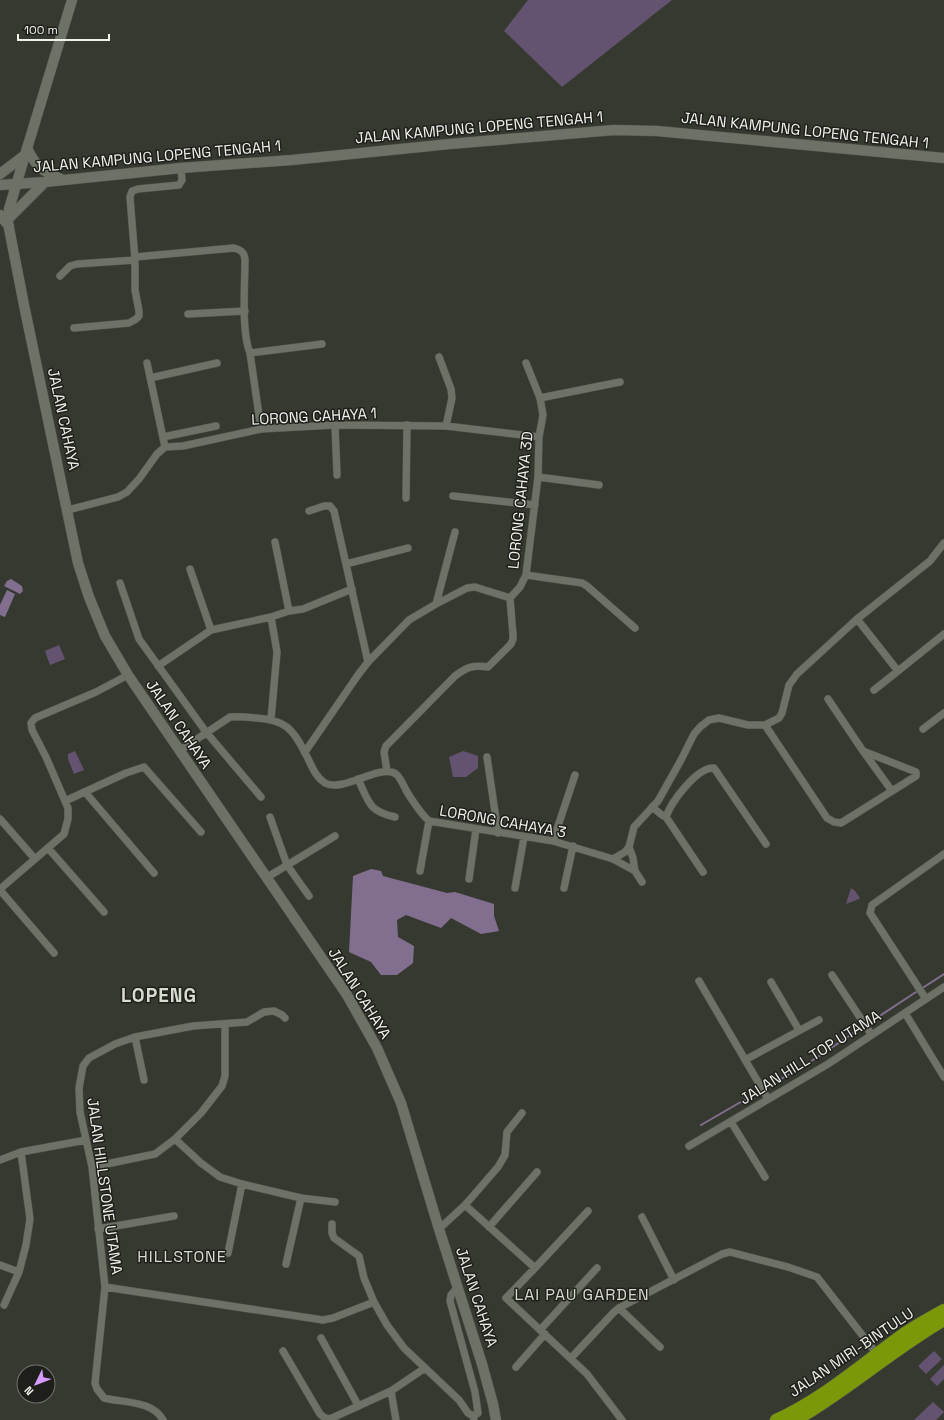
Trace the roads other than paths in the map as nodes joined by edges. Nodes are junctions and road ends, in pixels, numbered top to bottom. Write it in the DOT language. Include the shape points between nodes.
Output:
graph roads {
  1 [pos="72,0"];
  2 [pos="26,151"];
  3 [pos="944,158"];
  4 [pos="181,168"];
  5 [pos="0,174"];
  6 [pos="63,180"];
  7 [pos="45,182"];
  8 [pos="17,183"];
  9 [pos="0,185"];
  10 [pos="6,220"];
  11 [pos="135,258"];
  12 [pos="60,276"];
  13 [pos="245,311"];
  14 [pos="188,314"];
  15 [pos="74,328"];
  16 [pos="322,344"];
  17 [pos="250,353"];
  18 [pos="439,357"];
  19 [pos="147,363"];
  20 [pos="217,363"];
  21 [pos="526,363"];
  22 [pos="150,378"];
  23 [pos="620,382"];
  24 [pos="540,398"];
  25 [pos="335,425"];
  26 [pos="407,425"];
  27 [pos="216,426"];
  28 [pos="446,426"];
  29 [pos="261,429"];
  30 [pos="539,436"];
  31 [pos="163,437"];
  32 [pos="164,447"];
  33 [pos="338,475"];
  34 [pos="538,477"];
  35 [pos="599,486"];
  36 [pos="453,496"];
  37 [pos="406,498"];
  38 [pos="535,505"];
  39 [pos="68,510"];
  40 [pos="309,511"];
  41 [pos="455,532"];
  42 [pos="275,542"];
  43 [pos="944,543"];
  44 [pos="408,548"];
  45 [pos="346,564"];
  46 [pos="190,569"];
  47 [pos="526,575"];
  48 [pos="120,583"];
  49 [pos="352,590"];
  50 [pos="510,598"];
  51 [pos="436,604"];
  52 [pos="289,611"];
  53 [pos="271,617"];
  54 [pos="857,620"];
  55 [pos="635,628"];
  56 [pos="211,630"];
  57 [pos="944,634"];
  58 [pos="368,662"];
  59 [pos="158,666"];
  60 [pos="898,671"];
  61 [pos="128,675"];
  62 [pos="874,690"];
  63 [pos="828,698"];
  64 [pos="944,713"];
  65 [pos="272,719"];
  66 [pos="765,725"];
  67 [pos="923,729"];
  68 [pos="206,732"];
  69 [pos="179,751"];
  70 [pos="863,751"];
  71 [pos="305,752"];
  72 [pos="487,757"];
  73 [pos="387,771"];
  74 [pos="575,775"];
  75 [pos="358,779"];
  76 [pos="892,791"];
  77 [pos="85,792"];
  78 [pos="261,797"];
  79 [pos="65,801"];
  80 [pos="658,801"];
  81 [pos="652,807"];
  82 [pos="667,814"];
  83 [pos="270,817"];
  84 [pos="395,817"];
  85 [pos="0,819"];
  86 [pos="429,821"];
  87 [pos="476,829"];
  88 [pos="201,832"];
  89 [pos="498,833"];
  90 [pos="335,836"];
  91 [pos="524,837"];
  92 [pos="553,841"];
  93 [pos="766,844"];
  94 [pos="573,846"];
  95 [pos="629,847"];
  96 [pos="48,848"];
  97 [pos="944,854"];
  98 [pos="35,859"];
  99 [pos="613,859"];
  100 [pos="287,865"];
  101 [pos="420,871"];
  102 [pos="635,871"];
  103 [pos="703,872"];
  104 [pos="154,873"];
  105 [pos="266,878"];
  106 [pos="468,879"];
  107 [pos="642,882"];
  108 [pos="515,888"];
  109 [pos="564,888"];
  110 [pos="0,890"];
  111 [pos="309,896"];
  112 [pos="104,912"];
  113 [pos="54,954"];
  114 [pos="832,975"];
  115 [pos="699,980"];
  116 [pos="771,982"];
  117 [pos="944,987"];
  118 [pos="926,999"];
  119 [pos="905,1013"];
  120 [pos="285,1018"];
  121 [pos="819,1020"];
  122 [pos="225,1024"];
  123 [pos="799,1030"];
  124 [pos="871,1034"];
  125 [pos="135,1037"];
  126 [pos="746,1060"];
  127 [pos="944,1077"];
  128 [pos="144,1080"];
  129 [pos="768,1099"];
  130 [pos="522,1113"];
  131 [pos="731,1122"];
  132 [pos="175,1139"];
  133 [pos="86,1140"];
  134 [pos="689,1146"];
  135 [pos="21,1152"];
  136 [pos="0,1160"];
  137 [pos="92,1167"];
  138 [pos="537,1172"];
  139 [pos="765,1177"];
  140 [pos="242,1184"];
  141 [pos="301,1198"];
  142 [pos="335,1202"];
  143 [pos="465,1205"];
  144 [pos="588,1211"];
  145 [pos="174,1216"];
  146 [pos="642,1217"];
  147 [pos="332,1224"];
  148 [pos="489,1227"];
  149 [pos="98,1229"];
  150 [pos="439,1229"];
  151 [pos="228,1253"];
  152 [pos="286,1264"];
  153 [pos="0,1265"];
  154 [pos="535,1268"];
  155 [pos="597,1268"];
  156 [pos="18,1272"];
  157 [pos="674,1280"];
  158 [pos="105,1286"];
  159 [pos="458,1287"];
  160 [pos="374,1302"];
  161 [pos="4,1306"];
  162 [pos="619,1308"];
  163 [pos="944,1310"];
  164 [pos="944,1320"];
  165 [pos="542,1332"];
  166 [pos="321,1338"];
  167 [pos="660,1347"];
  168 [pos="283,1351"];
  169 [pos="877,1354"];
  170 [pos="571,1358"];
  171 [pos="516,1367"];
  172 [pos="425,1368"];
  173 [pos="391,1391"];
  174 [pos="358,1405"];
  175 [pos="474,1418"];
  176 [pos="163,1420"];
  177 [pos="396,1420"];
  178 [pos="496,1420"];
  179 [pos="622,1420"];
  180 [pos="776,1420"];
  181 [pos="796,1420"];
  1 -- 2 [label="street, JALAN CAHAYA"];
  2 -- 5 [label="street"];
  2 -- 6 [label="street" via="39,168"];
  2 -- 8 [label="street, JALAN CAHAYA"];
  3 -- 4 [label="street, JALAN KAMPUNG LOPENG TENGAH 1" via="635,129"];
  4 -- 6 [label="street, JALAN KAMPUNG LOPENG TENGAH 1"];
  4 -- 11 [label="street" via="182,180 179,185 132,191 130,197"];
  6 -- 7 [label="street, JALAN KAMPUNG LOPENG TENGAH 1"];
  7 -- 8 [label="street, JALAN KAMPUNG LOPENG TENGAH 1"];
  7 -- 10 [label="street"];
  8 -- 9 [label="street, JALAN KAMPUNG LOPENG TENGAH 1"];
  8 -- 10 [label="street, JALAN CAHAYA"];
  10 -- 39 [label="street, JALAN CAHAYA"];
  11 -- 12 [label="street" via="77,264 70,266"];
  11 -- 13 [label="street" via="240,249 246,260"];
  11 -- 15 [label="street" via="135,290 139,311 136,319 129,323"];
  13 -- 14 [label="street"];
  13 -- 17 [label="street" via="246,345"];
  16 -- 17 [label="street"];
  17 -- 29 [label="street"];
  18 -- 28 [label="street" via="451,388 452,398"];
  19 -- 22 [label="street"];
  20 -- 22 [label="street"];
  21 -- 24 [label="street, LORONG CAHAYA 3D"];
  22 -- 31 [label="street"];
  23 -- 24 [label="street"];
  24 -- 30 [label="street, LORONG CAHAYA 3D" via="543,415"];
  25 -- 26 [label="street, LORONG CAHAYA 1"];
  25 -- 29 [label="street, LORONG CAHAYA 1"];
  25 -- 33 [label="street"];
  26 -- 28 [label="street, LORONG CAHAYA 1"];
  26 -- 37 [label="street"];
  27 -- 31 [label="street"];
  28 -- 30 [label="street, LORONG CAHAYA 1"];
  29 -- 32 [label="street, LORONG CAHAYA 1" via="183,446"];
  30 -- 34 [label="street, LORONG CAHAYA 3D"];
  31 -- 32 [label="street"];
  32 -- 39 [label="street" via="127,492 118,497"];
  34 -- 35 [label="street"];
  34 -- 38 [label="street, LORONG CAHAYA 3D"];
  36 -- 38 [label="street"];
  38 -- 47 [label="street, LORONG CAHAYA 3D"];
  39 -- 61 [label="street, JALAN CAHAYA" via="78,563 89,597 106,636"];
  40 -- 45 [label="street" via="324,506 330,506 334,511"];
  41 -- 51 [label="street"];
  42 -- 52 [label="street"];
  43 -- 54 [label="street" via="930,561"];
  44 -- 45 [label="street"];
  45 -- 49 [label="street"];
  46 -- 56 [label="street"];
  47 -- 50 [label="street, LORONG CAHAYA 3D"];
  47 -- 55 [label="street" via="587,586"];
  48 -- 59 [label="street" via="139,639"];
  49 -- 52 [label="street" via="303,609"];
  49 -- 58 [label="street"];
  50 -- 51 [label="street" via="475,587 467,588"];
  50 -- 73 [label="street" via="514,635 511,644 488,667 466,668 454,676 386,746 384,752"];
  51 -- 58 [label="street" via="409,620"];
  52 -- 53 [label="street"];
  53 -- 56 [label="street"];
  53 -- 65 [label="street" via="277,652"];
  54 -- 60 [label="street"];
  54 -- 66 [label="street" via="797,674 789,685 779,718"];
  56 -- 59 [label="street"];
  57 -- 60 [label="street"];
  58 -- 71 [label="street"];
  59 -- 68 [label="street"];
  60 -- 62 [label="street"];
  61 -- 69 [label="street, JALAN CAHAYA"];
  61 -- 79 [label="street" via="96,692 35,718 31,723"];
  63 -- 70 [label="street"];
  64 -- 67 [label="street"];
  65 -- 68 [label="street" via="230,717"];
  65 -- 71 [label="street" via="289,728"];
  66 -- 76 [label="street" via="827,818 834,822 841,823"];
  66 -- 80 [label="street" via="748,725 719,718 709,720 694,734"];
  68 -- 69 [label="street"];
  68 -- 78 [label="street"];
  69 -- 105 [label="street, JALAN CAHAYA"];
  70 -- 76 [label="street"];
  70 -- 76 [label="street" via="916,772 916,776"];
  71 -- 75 [label="street" via="312,768 327,784 336,785"];
  72 -- 89 [label="street"];
  73 -- 75 [label="street"];
  73 -- 86 [label="street, LORONG CAHAYA 3" via="399,778 416,807"];
  74 -- 92 [label="street"];
  75 -- 84 [label="street" via="371,806 380,814"];
  77 -- 79 [label="street"];
  77 -- 88 [label="street" via="144,767"];
  77 -- 104 [label="street"];
  79 -- 96 [label="street" via="68,819 64,834"];
  80 -- 81 [label="street"];
  80 -- 82 [label="street"];
  81 -- 82 [label="street" via="662,815"];
  81 -- 95 [label="street" via="634,827"];
  82 -- 93 [label="street" via="682,790 702,771 714,768"];
  82 -- 103 [label="street"];
  83 -- 100 [label="street"];
  85 -- 98 [label="street"];
  86 -- 87 [label="street, LORONG CAHAYA 3"];
  86 -- 101 [label="street"];
  87 -- 89 [label="street, LORONG CAHAYA 3"];
  87 -- 106 [label="street"];
  89 -- 91 [label="street, LORONG CAHAYA 3"];
  90 -- 100 [label="street"];
  91 -- 92 [label="street, LORONG CAHAYA 3"];
  91 -- 108 [label="street"];
  92 -- 94 [label="street, LORONG CAHAYA 3"];
  94 -- 99 [label="street, LORONG CAHAYA 3"];
  94 -- 109 [label="street"];
  95 -- 99 [label="street"];
  95 -- 102 [label="street"];
  96 -- 98 [label="street"];
  96 -- 112 [label="street"];
  97 -- 118 [label="street" via="872,905 870,913"];
  98 -- 110 [label="street"];
  99 -- 102 [label="street, LORONG CAHAYA 3"];
  100 -- 105 [label="street"];
  100 -- 111 [label="street"];
  102 -- 107 [label="street, LORONG CAHAYA 3"];
  105 -- 150 [label="street, JALAN CAHAYA" via="347,995 377,1048 401,1103"];
  110 -- 113 [label="street"];
  114 -- 124 [label="street"];
  115 -- 126 [label="street"];
  116 -- 123 [label="street"];
  117 -- 118 [label="street, JALAN HILL TOP UTAMA"];
  118 -- 119 [label="street, JALAN HILL TOP UTAMA"];
  119 -- 124 [label="street, JALAN HILL TOP UTAMA"];
  119 -- 127 [label="street"];
  120 -- 122 [label="street, JALAN HILLSTONE UTAMA" via="274,1011 264,1012 246,1022"];
  121 -- 123 [label="street"];
  122 -- 125 [label="street, JALAN HILLSTONE UTAMA" via="193,1026"];
  122 -- 132 [label="street" via="222,1086 201,1113"];
  123 -- 126 [label="street"];
  124 -- 129 [label="street, JALAN HILL TOP UTAMA" via="828,1064"];
  125 -- 128 [label="street"];
  125 -- 133 [label="street, JALAN HILLSTONE UTAMA" via="89,1058 83,1066 79,1088 80,1112"];
  126 -- 129 [label="street"];
  129 -- 131 [label="street, JALAN HILL TOP UTAMA"];
  130 -- 143 [label="street" via="507,1132 505,1155 501,1162"];
  131 -- 134 [label="street, JALAN HILL TOP UTAMA"];
  131 -- 139 [label="street"];
  132 -- 137 [label="street" via="155,1154"];
  132 -- 140 [label="street" via="220,1177"];
  133 -- 135 [label="street"];
  133 -- 137 [label="street, JALAN HILLSTONE UTAMA"];
  135 -- 136 [label="street"];
  135 -- 156 [label="street" via="30,1219"];
  137 -- 149 [label="street, JALAN HILLSTONE UTAMA"];
  138 -- 148 [label="street"];
  140 -- 141 [label="street"];
  140 -- 151 [label="street"];
  141 -- 142 [label="street"];
  141 -- 152 [label="street"];
  143 -- 148 [label="street"];
  143 -- 150 [label="street"];
  144 -- 154 [label="street"];
  145 -- 149 [label="street"];
  146 -- 157 [label="street"];
  147 -- 160 [label="street" via="334,1238 359,1256 364,1278"];
  148 -- 154 [label="street"];
  149 -- 158 [label="street, JALAN HILLSTONE UTAMA"];
  150 -- 159 [label="street, JALAN CAHAYA"];
  153 -- 156 [label="street"];
  154 -- 165 [label="street" via="506,1298"];
  155 -- 165 [label="street"];
  156 -- 161 [label="street"];
  157 -- 162 [label="street"];
  157 -- 169 [label="street" via="730,1252 815,1275"];
  158 -- 160 [label="street, JALAN HILLSTONE UTAMA" via="323,1320"];
  158 -- 176 [label="street" via="95,1383 97,1389 104,1398 142,1405 154,1410"];
  159 -- 175 [label="street" via="451,1295 450,1301 475,1392 478,1413"];
  159 -- 178 [label="street, JALAN CAHAYA" via="488,1382"];
  160 -- 172 [label="street" via="387,1326 404,1348"];
  162 -- 167 [label="street"];
  162 -- 170 [label="street"];
  163 -- 169 [label="highway, JALAN MIRI-BINTULU"];
  164 -- 181 [label="highway, JALAN MIRI-BINTULU"];
  165 -- 170 [label="street"];
  165 -- 171 [label="street"];
  166 -- 174 [label="street"];
  168 -- 174 [label="street" via="320,1414 325,1418 330,1419"];
  169 -- 180 [label="highway, JALAN MIRI-BINTULU" via="827,1391"];
  170 -- 179 [label="street" via="587,1374"];
  172 -- 173 [label="street"];
  172 -- 175 [label="street"];
  173 -- 174 [label="street"];
  173 -- 177 [label="street"];
}
